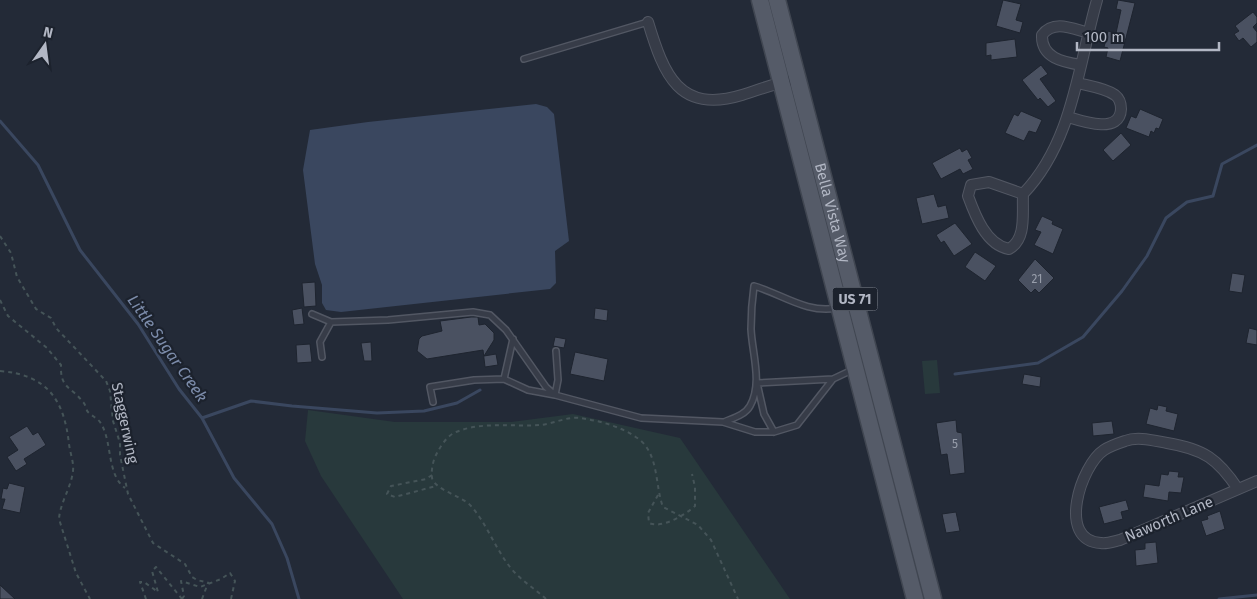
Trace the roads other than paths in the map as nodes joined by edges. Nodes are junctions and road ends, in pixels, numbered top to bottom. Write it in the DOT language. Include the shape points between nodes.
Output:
graph roads {
  1 [pos="760,0"];
  2 [pos="777,0"];
  3 [pos="1097,0"];
  4 [pos="648,22"];
  5 [pos="1089,33"];
  6 [pos="524,59"];
  7 [pos="1081,64"];
  8 [pos="790,80"];
  9 [pos="1078,83"];
  10 [pos="1068,117"];
  11 [pos="1023,194"];
  12 [pos="840,308"];
  13 [pos="312,314"];
  14 [pos="330,322"];
  15 [pos="512,339"];
  16 [pos="556,351"];
  17 [pos="322,357"];
  18 [pos="855,368"];
  19 [pos="504,379"];
  20 [pos="833,379"];
  21 [pos="757,383"];
  22 [pos="555,395"];
  23 [pos="433,402"];
  24 [pos="723,422"];
  25 [pos="774,432"];
  26 [pos="1257,481"];
  27 [pos="1238,490"];
  28 [pos="915,599"];
  29 [pos="933,599"];
  1 -- 8 [label="main road, Bella Vista Way / US 71"];
  2 -- 8 [label="main road, Bella Vista Way / US 71"];
  3 -- 5 [label="street"];
  4 -- 6 [label="lane"];
  4 -- 8 [label="street" via="665,69 677,86 692,97 710,102"];
  5 -- 7 [label="street"];
  5 -- 7 [label="street" via="1060,26 1050,27 1042,35 1043,47 1049,55"];
  7 -- 9 [label="street"];
  8 -- 12 [label="main road, Bella Vista Way / US 71"];
  8 -- 29 [label="main road, Bella Vista Way / US 71"];
  9 -- 10 [label="street"];
  9 -- 10 [label="street" via="1115,95 1121,110 1113,123 1104,125"];
  10 -- 11 [label="street" via="1042,170"];
  11 -- 11 [label="street" via="1021,237 1018,244 1009,249 1002,248 976,218 968,190 971,185 989,182"];
  12 -- 18 [label="main road, Bella Vista Way / US 71"];
  12 -- 21 [label="lane" via="811,309 754,286 751,328"];
  13 -- 14 [label="lane"];
  14 -- 15 [label="lane" via="472,312 490,315"];
  14 -- 17 [label="lane" via="320,342"];
  15 -- 19 [label="lane"];
  15 -- 22 [label="lane"];
  16 -- 22 [label="lane" via="558,380"];
  18 -- 20 [label="lane"];
  18 -- 28 [label="main road, Bella Vista Way / US 71"];
  19 -- 22 [label="lane" via="528,390"];
  19 -- 23 [label="lane" via="430,387"];
  20 -- 21 [label="lane"];
  20 -- 25 [label="lane" via="797,425"];
  21 -- 24 [label="lane" via="750,408"];
  21 -- 25 [label="lane" via="764,414"];
  22 -- 24 [label="lane" via="641,418"];
  24 -- 25 [label="lane" via="755,432"];
  26 -- 27 [label="street, Naworth Lane"];
  27 -- 27 [label="street, Naworth Lane" via="1120,540 1101,543 1090,539 1076,526 1080,490 1090,466 1104,450 1127,440 1177,445 1207,454 1224,467"];
}
